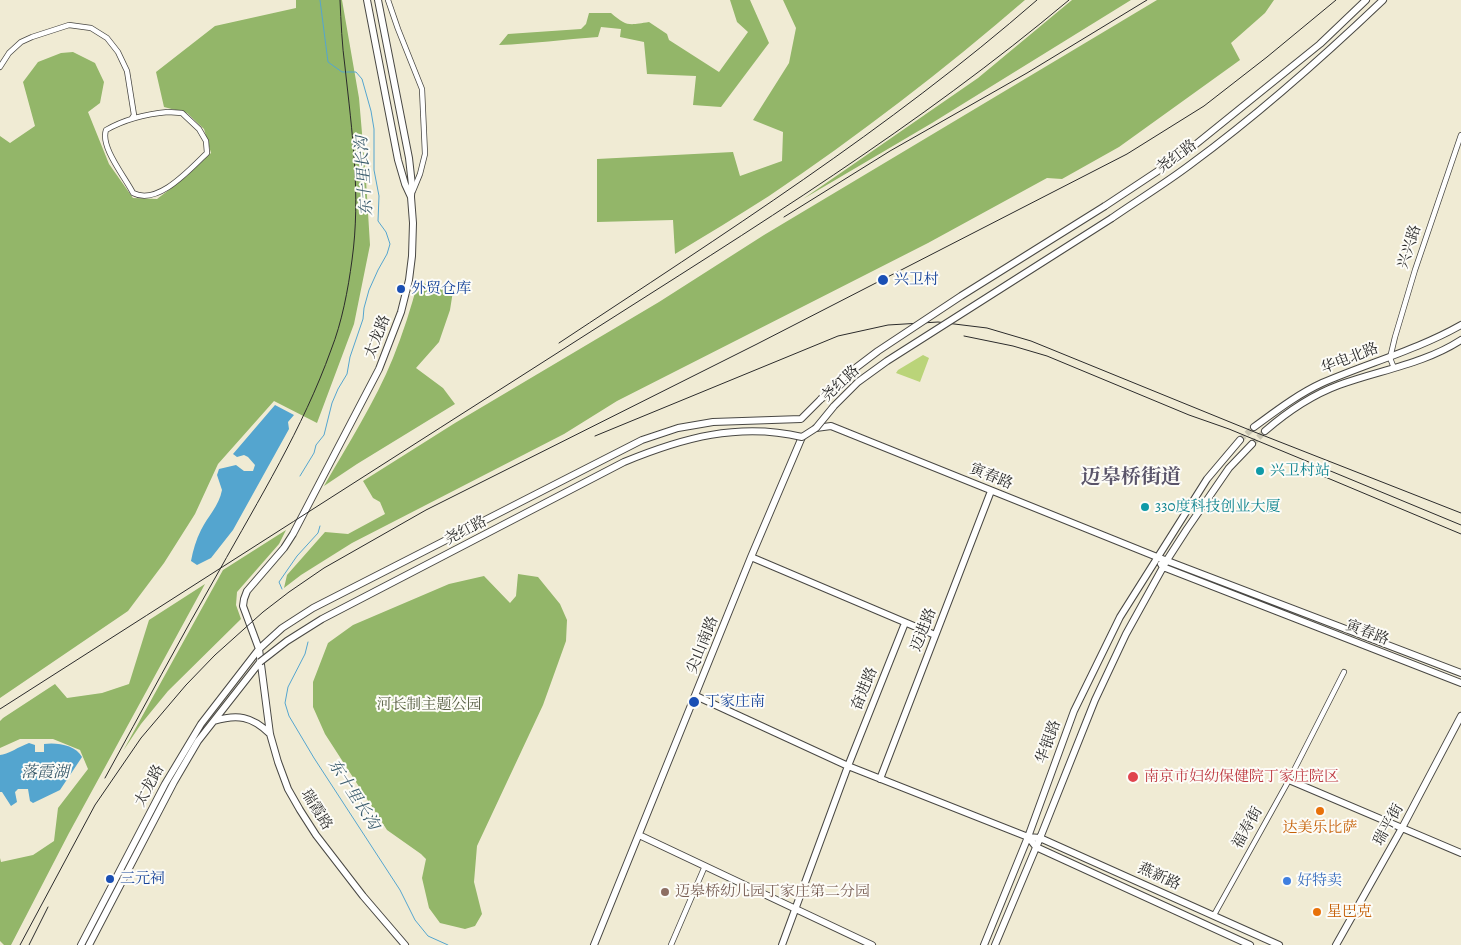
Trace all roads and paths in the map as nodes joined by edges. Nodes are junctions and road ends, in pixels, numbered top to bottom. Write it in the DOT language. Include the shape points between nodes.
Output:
graph roads {
  1 [pos="367,0"];
  2 [pos="378,0"];
  3 [pos="388,0"];
  4 [pos="1366,0"];
  5 [pos="1383,0"];
  6 [pos="0,67"];
  7 [pos="132,118"];
  8 [pos="1461,135"];
  9 [pos="411,197"];
  10 [pos="1461,325"];
  11 [pos="1461,340"];
  12 [pos="1390,358"];
  13 [pos="1394,368"];
  14 [pos="1254,427"];
  15 [pos="816,428"];
  16 [pos="1265,431"];
  17 [pos="802,437"];
  18 [pos="1240,440"];
  19 [pos="1252,444"];
  20 [pos="991,491"];
  21 [pos="751,557"];
  22 [pos="1157,557"];
  23 [pos="1167,560"];
  24 [pos="1163,567"];
  25 [pos="905,623"];
  26 [pos="935,635"];
  27 [pos="259,649"];
  28 [pos="260,662"];
  29 [pos="1344,672"];
  30 [pos="1461,673"];
  31 [pos="1461,683"];
  32 [pos="696,696"];
  33 [pos="1461,716"];
  34 [pos="212,721"];
  35 [pos="270,734"];
  36 [pos="848,766"];
  37 [pos="880,779"];
  38 [pos="1289,780"];
  39 [pos="1402,828"];
  40 [pos="639,835"];
  41 [pos="1028,836"];
  42 [pos="1040,838"];
  43 [pos="1036,847"];
  44 [pos="1461,853"];
  45 [pos="704,866"];
  46 [pos="796,910"];
  47 [pos="1214,915"];
  48 [pos="597,944"];
  49 [pos="81,945"];
  50 [pos="90,945"];
  51 [pos="405,945"];
  52 [pos="671,945"];
  53 [pos="782,945"];
  54 [pos="872,945"];
  55 [pos="984,945"];
  56 [pos="995,945"];
  57 [pos="1250,945"];
  58 [pos="1279,945"];
  59 [pos="1336,945"];
  1 -- 9 [label="main road, 太龙路" via="398,160"];
  2 -- 9 [label="main road" via="409,158"];
  3 -- 9 [label="street" via="417,72 424,100 425,154"];
  4 -- 27 [label="main road, 尧红路, bridge" via="1320,44 1184,153 878,351 849,373 802,419 713,422 678,428 642,440 313,608 282,628"];
  5 -- 15 [label="main road, 尧红路, bridge" via="1265,106 1191,164 1112,218 887,360 858,382"];
  6 -- 7 [label="street" via="9,52 32,37 69,25 91,28 107,38 127,71"];
  7 -- 7 [label="street" via="106,130 104,136 108,152 138,196 162,192 207,153 206,141 199,129 182,113 154,113"];
  8 -- 12 [label="street, 兴兴路" via="1415,270"];
  9 -- 27 [label="main road, 太龙路" via="413,239 409,280 390,345 293,534 244,599 243,606"];
  10 -- 12 [label="main road, 华电北路"];
  11 -- 13 [label="main road, 华电北路"];
  12 -- 13 [label="street"];
  12 -- 14 [label="main road, 华电北路" via="1320,384"];
  13 -- 16 [label="main road, 华电北路" via="1337,386 1296,407"];
  15 -- 17 [label="main road, 尧红路, bridge"];
  15 -- 20 [label="main road, 寅春路" via="831,426"];
  17 -- 21 [label="main road, 尖山南路"];
  17 -- 28 [label="main road, 尧红路, bridge" via="780,432 704,435 624,462 322,619"];
  18 -- 22 [label="main road" via="1208,479"];
  19 -- 23 [label="main road" via="1224,475"];
  20 -- 22 [label="main road, 寅春路"];
  20 -- 26 [label="main road, 迈进路"];
  21 -- 25 [label="main road"];
  21 -- 32 [label="main road, 尖山南路"];
  22 -- 23 [label="main road, 寅春路"];
  22 -- 24 [label="main road"];
  22 -- 41 [label="main road, 华银路" via="1120,617 1074,711"];
  23 -- 24 [label="main road, 华银路"];
  23 -- 30 [label="main road, 寅春路"];
  24 -- 31 [label="main road, 寅春路"];
  24 -- 42 [label="main road, 华银路" via="1095,700"];
  25 -- 26 [label="main road"];
  25 -- 36 [label="main road, 奋进路"];
  26 -- 37 [label="main road, 迈进路"];
  27 -- 28 [label="main road, 太龙路"];
  27 -- 49 [label="main road, 太龙路" via="202,724 164,784"];
  28 -- 34 [label="main road, 太龙路"];
  28 -- 35 [label="main road, 瑞霞路"];
  29 -- 38 [label="street, 福寿街"];
  32 -- 36 [label="main road, 燕新路"];
  32 -- 40 [label="main road, 尖山南路"];
  33 -- 39 [label="main road, 瑞平街"];
  34 -- 35 [label="main road" via="241,717 261,725"];
  34 -- 50 [label="main road, 太龙路" via="174,782"];
  35 -- 51 [label="main road, 瑞霞路" via="288,788 307,822"];
  36 -- 37 [label="main road, 燕新路"];
  36 -- 46 [label="main road, 奋进路"];
  37 -- 41 [label="main road, 燕新路"];
  38 -- 39 [label="main road"];
  38 -- 47 [label="street, 福寿街"];
  39 -- 44 [label="main road"];
  39 -- 59 [label="main road, 瑞平街"];
  40 -- 45 [label="main road"];
  40 -- 48 [label="main road, 尖山南路"];
  41 -- 42 [label="main road, 燕新路"];
  41 -- 43 [label="main road, 燕新路"];
  41 -- 55 [label="main road, 华银路"];
  42 -- 43 [label="main road, 华银路"];
  42 -- 47 [label="main road, 燕新路"];
  43 -- 56 [label="main road, 华银路"];
  43 -- 57 [label="main road, 燕新路"];
  45 -- 46 [label="main road"];
  45 -- 52 [label="street"];
  46 -- 53 [label="main road, 奋进路"];
  46 -- 54 [label="main road"];
  47 -- 58 [label="main road, 燕新路"];
}
